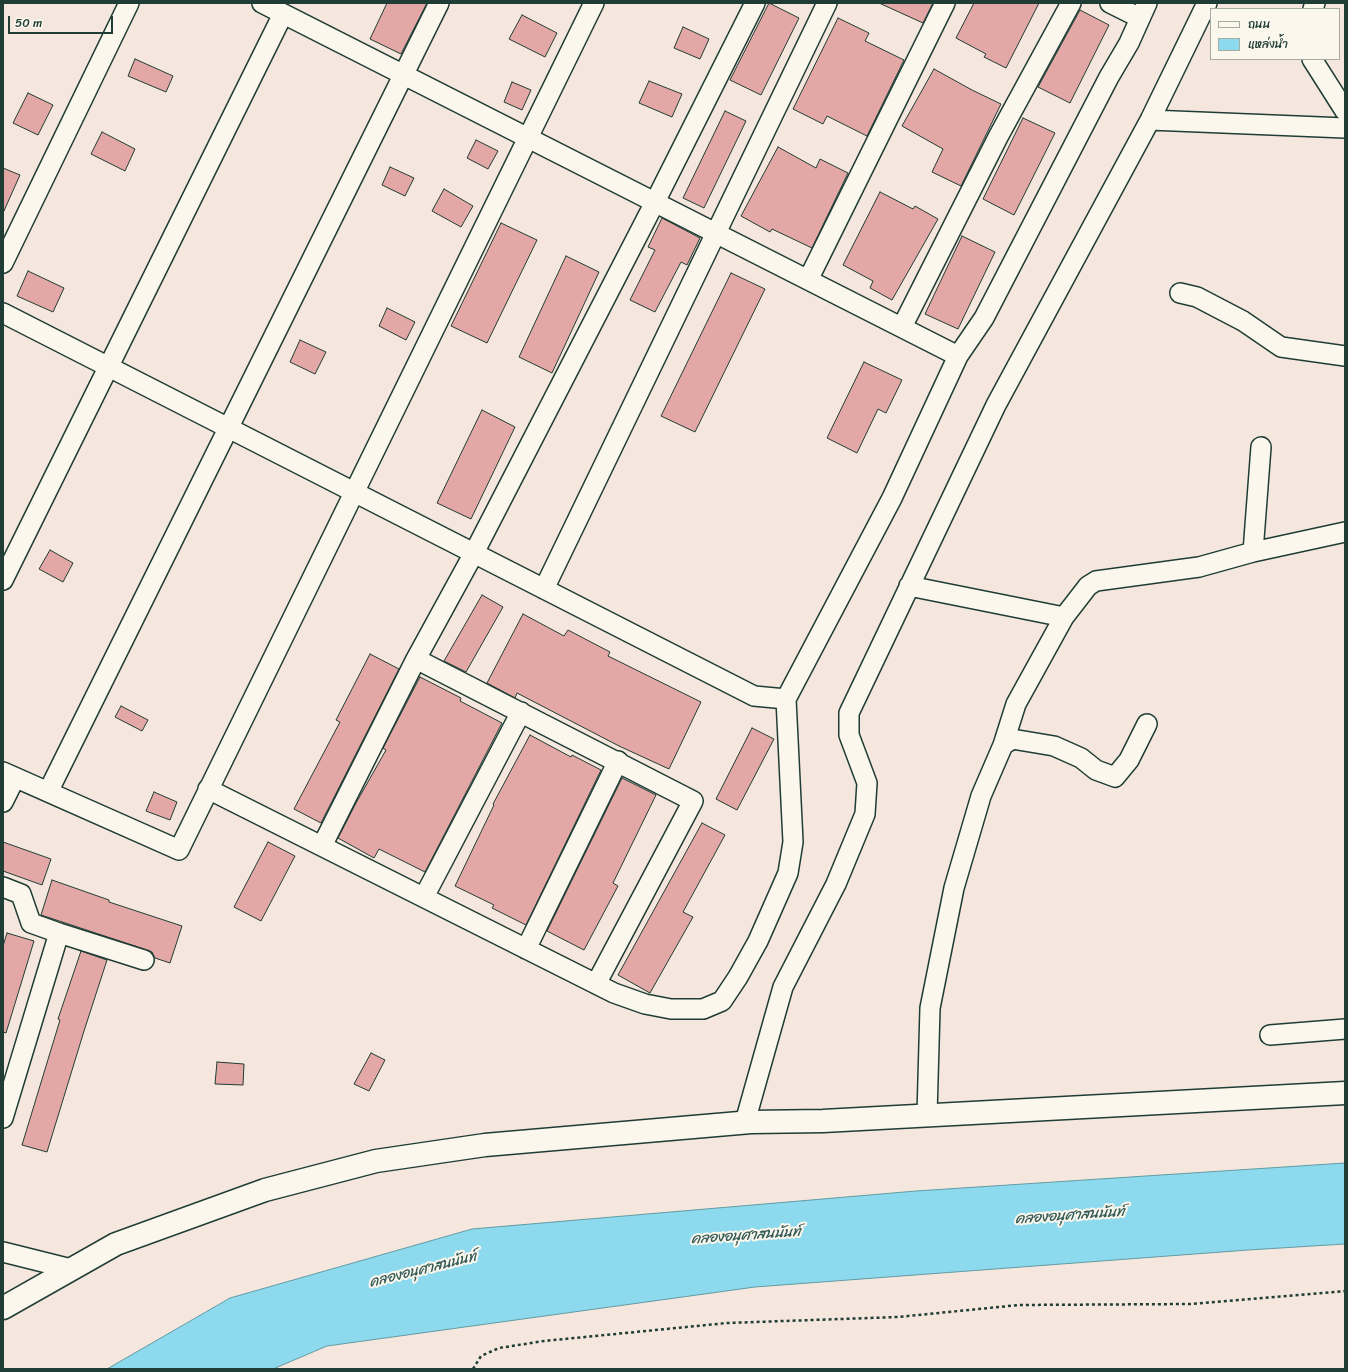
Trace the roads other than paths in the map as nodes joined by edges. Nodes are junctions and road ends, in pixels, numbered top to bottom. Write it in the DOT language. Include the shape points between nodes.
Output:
graph roads {
  1 [pos="129,3"];
  2 [pos="262,3"];
  3 [pos="439,3"];
  4 [pos="594,3"];
  5 [pos="755,3"];
  6 [pos="827,3"];
  7 [pos="945,3"];
  8 [pos="1071,3"];
  9 [pos="1110,3"];
  10 [pos="1207,3"];
  11 [pos="1143,11"];
  12 [pos="283,14"];
  13 [pos="1313,60"];
  14 [pos="403,75"];
  15 [pos="1345,112"];
  16 [pos="1150,120"];
  17 [pos="1345,128"];
  18 [pos="528,138"];
  19 [pos="655,202"];
  20 [pos="716,233"];
  21 [pos="3,263"];
  22 [pos="808,280"];
  23 [pos="1180,293"];
  24 [pos="3,313"];
  25 [pos="902,327"];
  26 [pos="958,356"];
  27 [pos="1345,356"];
  28 [pos="109,366"];
  29 [pos="228,428"];
  30 [pos="1261,447"];
  31 [pos="355,492"];
  32 [pos="1345,532"];
  33 [pos="1253,552"];
  34 [pos="474,553"];
  35 [pos="3,580"];
  36 [pos="909,586"];
  37 [pos="544,589"];
  38 [pos="1064,617"];
  39 [pos="416,659"];
  40 [pos="786,699"];
  41 [pos="521,712"];
  42 [pos="1147,724"];
  43 [pos="1004,745"];
  44 [pos="618,761"];
  45 [pos="9,775"];
  46 [pos="208,789"];
  47 [pos="48,792"];
  48 [pos="3,802"];
  49 [pos="322,846"];
  50 [pos="3,887"];
  51 [pos="424,898"];
  52 [pos="59,933"];
  53 [pos="526,949"];
  54 [pos="144,960"];
  55 [pos="596,984"];
  56 [pos="1345,1029"];
  57 [pos="1270,1035"];
  58 [pos="1345,1093"];
  59 [pos="927,1115"];
  60 [pos="3,1118"];
  61 [pos="745,1122"];
  62 [pos="3,1252"];
  63 [pos="71,1269"];
  64 [pos="3,1308"];
  1 -- 21 [label="street"];
  2 -- 12 [label="street"];
  3 -- 14 [label="street"];
  4 -- 18 [label="street"];
  5 -- 19 [label="street"];
  6 -- 20 [label="street"];
  7 -- 22 [label="street"];
  8 -- 25 [label="street" via="998,137"];
  9 -- 11 [label="street"];
  10 -- 16 [label="street"];
  11 -- 26 [label="street" via="984,318"];
  12 -- 14 [label="street"];
  12 -- 28 [label="street"];
  13 -- 15 [label="street"];
  14 -- 18 [label="street"];
  14 -- 29 [label="street"];
  16 -- 17 [label="street"];
  16 -- 36 [label="street" via="996,405"];
  18 -- 19 [label="street"];
  18 -- 31 [label="street"];
  19 -- 20 [label="street"];
  19 -- 34 [label="street"];
  20 -- 22 [label="street"];
  20 -- 37 [label="street"];
  22 -- 25 [label="street"];
  23 -- 27 [label="street" via="1197,297 1243,321 1281,347"];
  24 -- 28 [label="street"];
  25 -- 26 [label="street"];
  26 -- 40 [label="street" via="892,498"];
  28 -- 29 [label="street"];
  28 -- 35 [label="street"];
  29 -- 31 [label="street"];
  29 -- 47 [label="street"];
  30 -- 33 [label="street"];
  31 -- 34 [label="street"];
  31 -- 46 [label="street"];
  32 -- 33 [label="street"];
  33 -- 38 [label="street" via="1199,567 1096,581 1088,586"];
  34 -- 37 [label="street"];
  34 -- 39 [label="street"];
  36 -- 38 [label="street"];
  36 -- 61 [label="street" via="849,712 849,735 867,784 865,814 836,884 783,987"];
  37 -- 40 [label="street" via="754,696"];
  38 -- 43 [label="street" via="1016,704"];
  39 -- 41 [label="street"];
  39 -- 49 [label="street"];
  40 -- 55 [label="street" via="793,842 788,873 758,941 738,977 722,1001 703,1009 671,1009 645,1004"];
  41 -- 44 [label="street"];
  41 -- 51 [label="street"];
  42 -- 43 [label="street" via="1129,760 1115,777 1096,770 1082,758 1054,746 1012,739"];
  43 -- 59 [label="street" via="981,796 954,888 930,1008"];
  44 -- 53 [label="street"];
  44 -- 55 [label="street" via="694,801"];
  45 -- 47 [label="street"];
  45 -- 48 [label="street"];
  46 -- 47 [label="street" via="179,850"];
  46 -- 49 [label="street"];
  49 -- 51 [label="street"];
  50 -- 52 [label="street" via="21,894 32,923"];
  51 -- 53 [label="street"];
  52 -- 54 [label="street"];
  52 -- 60 [label="street"];
  53 -- 55 [label="street"];
  56 -- 57 [label="street"];
  58 -- 59 [label="main road"];
  59 -- 61 [label="main road"];
  61 -- 63 [label="main road" via="485,1145 376,1161 258,1193 116,1244"];
  62 -- 63 [label="street"];
  63 -- 64 [label="main road"];
}
